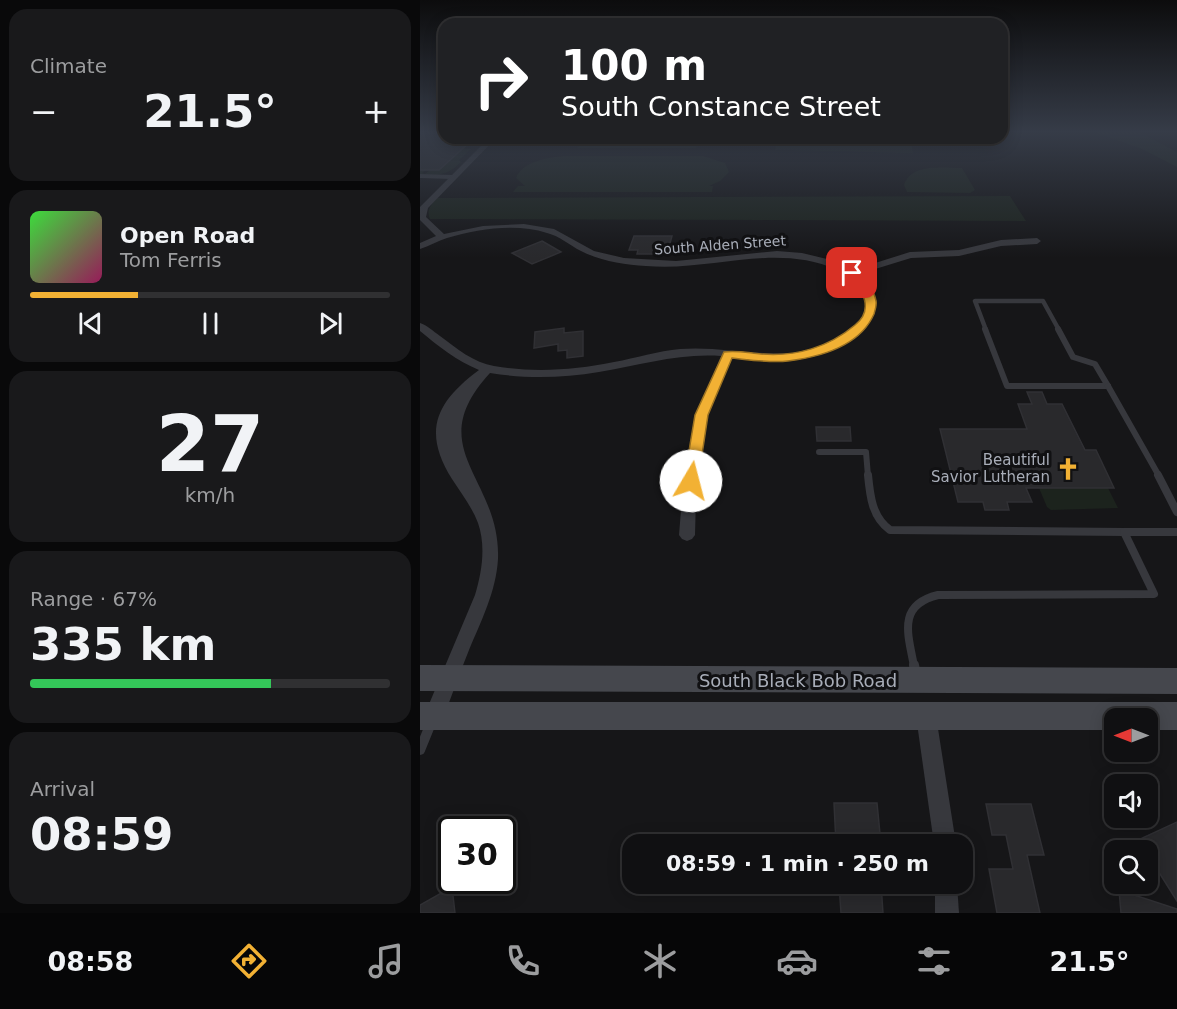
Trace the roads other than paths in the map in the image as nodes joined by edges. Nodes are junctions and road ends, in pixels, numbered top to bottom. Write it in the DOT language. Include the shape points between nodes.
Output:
graph roads {
  1 [pos="456,174"];
  2 [pos="420,176"];
  3 [pos="453,177"];
  4 [pos="442,237"];
  5 [pos="1037,241"];
  6 [pos="420,246"];
  7 [pos="852,273"];
  8 [pos="420,326"];
  9 [pos="728,354"];
  10 [pos="487,369"];
  11 [pos="1108,386"];
  12 [pos="819,452"];
  13 [pos="1177,512"];
  14 [pos="1124,532"];
  15 [pos="1177,532"];
  16 [pos="687,535"];
  17 [pos="449,677"];
  18 [pos="420,678"];
  19 [pos="917,680"];
  20 [pos="1177,681"];
  21 [pos="427,716"];
  22 [pos="926,716"];
  23 [pos="1177,716"];
  24 [pos="420,750"];
  25 [pos="944,834"];
  26 [pos="946,894"];
  27 [pos="947,913"];
  1 -- 3 [label="street"];
  2 -- 3 [label="lane"];
  3 -- 4 [label="street" via="421,213"];
  4 -- 6 [label="street, South Alden Street"];
  4 -- 7 [label="street, South Alden Street" via="524,226 549,230 584,249 619,260 680,264 787,253 828,261"];
  5 -- 7 [label="street" via="1001,243 959,253 910,255"];
  7 -- 9 [label="street" via="872,301 864,323 843,341 817,352 788,357"];
  8 -- 10 [label="street" via="449,349"];
  9 -- 10 [label="street" via="667,354 561,373"];
  9 -- 16 [label="street" via="702,415"];
  10 -- 17 [label="street" via="454,399 441,428 447,458 482,516 490,542 489,572"];
  11 -- 11 [label="lane" via="1095,363 1073,357 1043,301 975,301 1007,386"];
  11 -- 13 [label="lane"];
  12 -- 14 [label="lane" via="866,452 874,514 890,530"];
  14 -- 15 [label="lane"];
  14 -- 19 [label="lane" via="1154,594 923,597 912,606 908,616"];
  17 -- 18 [label="main road, South Black Bob Road"];
  17 -- 19 [label="main road, South Black Bob Road"];
  17 -- 21 [label="street"];
  19 -- 20 [label="main road, South Black Bob Road"];
  21 -- 22 [label="main road"];
  21 -- 24 [label="lane"];
  22 -- 23 [label="main road"];
  22 -- 25 [label="street"];
  26 -- 27 [label="street"];
}
